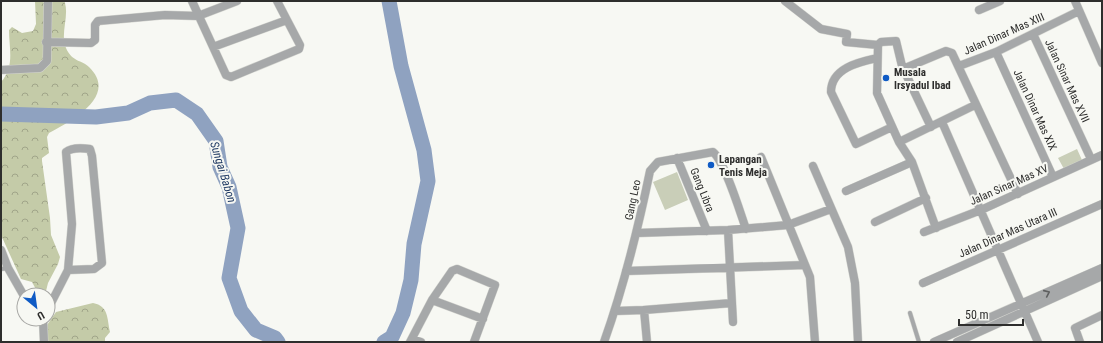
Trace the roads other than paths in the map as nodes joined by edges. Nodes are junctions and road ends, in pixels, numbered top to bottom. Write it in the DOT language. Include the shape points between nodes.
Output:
graph roads {
  1 [pos="48,1"];
  2 [pos="192,1"];
  3 [pos="237,1"];
  4 [pos="277,1"];
  5 [pos="785,1"];
  6 [pos="1000,1"];
  7 [pos="1075,1"];
  8 [pos="979,10"];
  9 [pos="1080,11"];
  10 [pos="198,16"];
  11 [pos="287,20"];
  12 [pos="1033,34"];
  13 [pos="46,42"];
  14 [pos="878,45"];
  15 [pos="213,47"];
  16 [pos="996,52"];
  17 [pos="877,58"];
  18 [pos="1102,63"];
  19 [pos="959,66"];
  20 [pos="903,69"];
  21 [pos="1,70"];
  22 [pos="976,105"];
  23 [pos="942,122"];
  24 [pos="892,127"];
  25 [pos="932,127"];
  26 [pos="899,142"];
  27 [pos="1102,155"];
  28 [pos="761,157"];
  29 [pos="677,158"];
  30 [pos="1091,159"];
  31 [pos="912,162"];
  32 [pos="814,166"];
  33 [pos="1054,177"];
  34 [pos="846,191"];
  35 [pos="1018,194"];
  36 [pos="926,198"];
  37 [pos="1102,204"];
  38 [pos="831,209"];
  39 [pos="982,210"];
  40 [pos="875,222"];
  41 [pos="788,225"];
  42 [pos="936,228"];
  43 [pos="746,229"];
  44 [pos="728,230"];
  45 [pos="707,231"];
  46 [pos="924,232"];
  47 [pos="637,233"];
  48 [pos="1,250"];
  49 [pos="998,250"];
  50 [pos="804,265"];
  51 [pos="4,268"];
  52 [pos="730,268"];
  53 [pos="1102,268"];
  54 [pos="68,270"];
  55 [pos="626,271"];
  56 [pos="1102,276"];
  57 [pos="923,283"];
  58 [pos="18,287"];
  59 [pos="56,293"];
  60 [pos="432,300"];
  61 [pos="732,303"];
  62 [pos="1023,308"];
  63 [pos="644,310"];
  64 [pos="615,311"];
  65 [pos="910,313"];
  66 [pos="1102,315"];
  67 [pos="483,319"];
  68 [pos="734,322"];
  69 [pos="43,327"];
  70 [pos="411,340"];
  71 [pos="44,342"];
  72 [pos="422,342"];
  73 [pos="474,342"];
  74 [pos="604,342"];
  75 [pos="647,342"];
  76 [pos="815,342"];
  77 [pos="858,342"];
  78 [pos="919,342"];
  79 [pos="934,342"];
  80 [pos="957,342"];
  81 [pos="1038,342"];
  82 [pos="1080,342"];
  1 -- 13 [label="street"];
  2 -- 10 [label="street"];
  3 -- 10 [label="street"];
  4 -- 11 [label="street"];
  5 -- 14 [label="street" via="821,29 847,34 846,42"];
  6 -- 8 [label="street"];
  7 -- 9 [label="street"];
  9 -- 12 [label="street, Jalan Dinar Mas XIII"];
  9 -- 18 [label="street"];
  10 -- 13 [label="street" via="165,15 98,21 95,25 94,42"];
  10 -- 15 [label="street"];
  11 -- 15 [label="street"];
  11 -- 15 [label="street" via="300,45 299,49 231,77 226,75"];
  12 -- 16 [label="street, Jalan Dinar Mas XIII"];
  12 -- 30 [label="street, Jalan Sinar Mas XVII"];
  13 -- 21 [label="street" via="47,61 40,68"];
  14 -- 17 [label="street"];
  14 -- 20 [label="street" via="881,42 896,41"];
  16 -- 19 [label="street, Jalan Dinar Mas XIII"];
  16 -- 33 [label="street, Jalan Dinar Mas XIX"];
  17 -- 24 [label="street" via="877,93"];
  17 -- 24 [label="street" via="855,63 843,69 832,84 831,92 856,144"];
  19 -- 20 [label="street" via="952,53 946,51"];
  19 -- 22 [label="street"];
  20 -- 25 [label="street"];
  22 -- 23 [label="street"];
  22 -- 35 [label="street"];
  23 -- 25 [label="street"];
  23 -- 39 [label="street"];
  24 -- 26 [label="street"];
  25 -- 26 [label="street"];
  26 -- 31 [label="street"];
  27 -- 30 [label="street, Jalan Sinar Mas XV"];
  28 -- 41 [label="street"];
  29 -- 43 [label="street" via="708,152 717,156"];
  29 -- 45 [label="street, Gang Libra"];
  29 -- 47 [label="street, Gang Leo" via="658,162 650,171"];
  30 -- 33 [label="street, Jalan Sinar Mas XV"];
  31 -- 34 [label="street"];
  31 -- 36 [label="street"];
  32 -- 38 [label="street"];
  33 -- 35 [label="street, Jalan Sinar Mas XV"];
  35 -- 39 [label="street, Jalan Sinar Mas XV"];
  36 -- 40 [label="street"];
  36 -- 42 [label="street"];
  37 -- 49 [label="street, Jalan Dinar Mas Utara III"];
  38 -- 41 [label="street"];
  38 -- 77 [label="street" via="848,247 855,283"];
  39 -- 42 [label="street, Jalan Sinar Mas XV"];
  39 -- 49 [label="street"];
  41 -- 43 [label="street"];
  41 -- 50 [label="street"];
  42 -- 46 [label="street, Jalan Sinar Mas XV"];
  43 -- 44 [label="street"];
  44 -- 45 [label="street"];
  44 -- 52 [label="street"];
  45 -- 47 [label="street"];
  47 -- 55 [label="street, Gang Leo"];
  48 -- 51 [label="street"];
  49 -- 57 [label="street, Jalan Dinar Mas Utara III"];
  49 -- 62 [label="street"];
  50 -- 52 [label="street"];
  50 -- 76 [label="street" via="810,277"];
  51 -- 58 [label="street"];
  52 -- 55 [label="street"];
  52 -- 61 [label="street"];
  62 -- 53 [label="street, one-way"];
  54 -- 54 [label="street" via="72,224 66,152 70,149 85,148 90,149 92,156 102,263 94,270"];
  54 -- 59 [label="street"];
  55 -- 64 [label="street, Gang Leo"];
  56 -- 62 [label="street"];
  60 -- 67 [label="street"];
  60 -- 67 [label="street" via="454,270 482,278 496,286"];
  60 -- 70 [label="street"];
  61 -- 63 [label="street"];
  61 -- 68 [label="street"];
  62 -- 79 [label="street"];
  62 -- 80 [label="street"];
  62 -- 81 [label="street"];
  63 -- 64 [label="street"];
  63 -- 75 [label="street"];
  64 -- 74 [label="street, Gang Leo"];
  65 -- 78 [label="lane"];
  66 -- 82 [label="street" via="1075,328"];
  67 -- 73 [label="street"];
  69 -- 71 [label="street"];
  70 -- 72 [label="street"];
}
